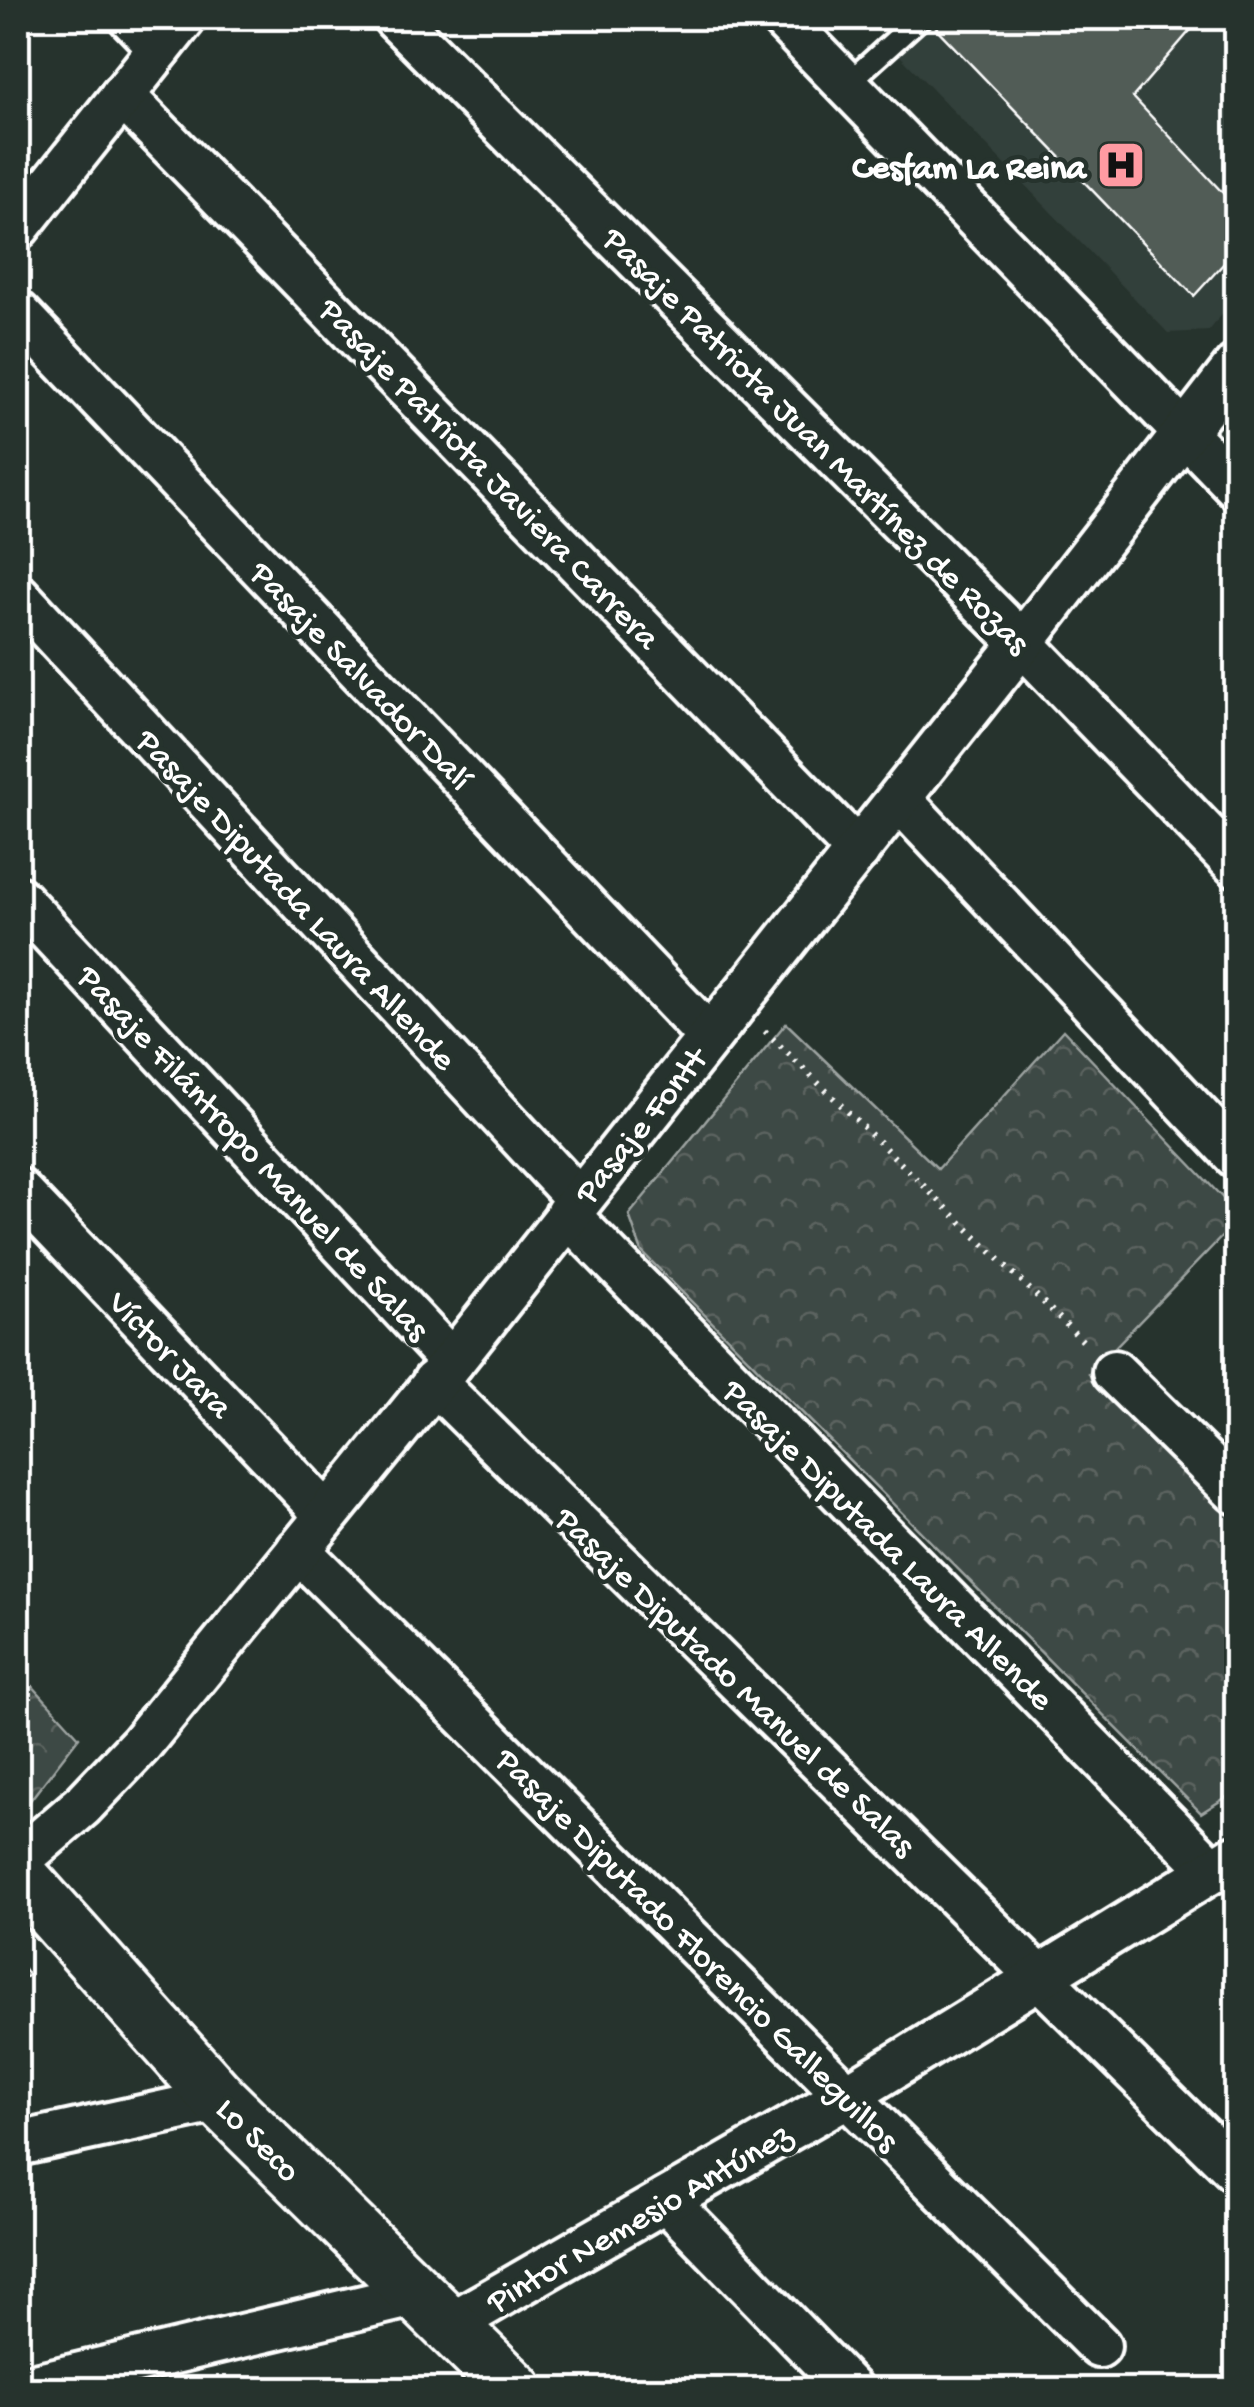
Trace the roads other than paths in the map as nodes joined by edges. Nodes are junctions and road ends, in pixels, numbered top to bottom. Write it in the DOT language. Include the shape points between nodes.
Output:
graph roads {
  1 [pos="131,18"];
  2 [pos="396,18"];
  3 [pos="782,18"];
  4 [pos="920,18"];
  5 [pos="172,32"];
  6 [pos="847,84"];
  7 [pos="122,95"];
  8 [pos="24,205"];
  9 [pos="18,312"];
  10 [pos="1236,366"];
  11 [pos="1184,432"];
  12 [pos="1236,486"];
  13 [pos="18,596"];
  14 [pos="1022,643"];
  15 [pos="899,799"];
  16 [pos="858,851"];
  17 [pos="1236,864"];
  18 [pos="18,898"];
  19 [pos="709,1036"];
  20 [pos="1236,1156"];
  21 [pos="18,1190"];
  22 [pos="572,1207"];
  23 [pos="443,1372"];
  24 [pos="1114,1372"];
  25 [pos="1236,1492"];
  26 [pos="325,1517"];
  27 [pos="298,1550"];
  28 [pos="18,1861"];
  29 [pos="1224,1863"];
  30 [pos="18,1874"];
  31 [pos="1040,1977"];
  32 [pos="848,2096"];
  33 [pos="220,2100"];
  34 [pos="18,2144"];
  35 [pos="1236,2171"];
  36 [pos="666,2200"];
  37 [pos="434,2310"];
  38 [pos="1099,2346"];
  39 [pos="18,2389"];
  40 [pos="515,2390"];
  41 [pos="850,2390"];
  1 -- 5 [label="street"];
  2 -- 14 [label="street, Pasaje Patriota Juan Martínez de Rozas"];
  3 -- 6 [label="street"];
  4 -- 6 [label="lane"];
  5 -- 7 [label="street"];
  6 -- 11 [label="street"];
  7 -- 8 [label="street"];
  7 -- 16 [label="street, Pasaje Patriota Javiera Carrera"];
  9 -- 19 [label="street, Pasaje Salvador Dalí"];
  10 -- 11 [label="street, Pasaje Fontt"];
  11 -- 12 [label="street"];
  11 -- 14 [label="street, Pasaje Fontt"];
  13 -- 22 [label="street, Pasaje Diputada Laura Allende"];
  14 -- 15 [label="street, Pasaje Fontt"];
  14 -- 17 [label="street, Pasaje Patriota Juan Martínez de Rozas"];
  15 -- 16 [label="street, Pasaje Fontt"];
  15 -- 20 [label="street"];
  16 -- 19 [label="street, Pasaje Fontt"];
  18 -- 23 [label="street, Pasaje Filántropo Manuel de Salas"];
  19 -- 22 [label="street, Pasaje Fontt"];
  21 -- 26 [label="street, Víctor Jara"];
  22 -- 23 [label="street, Pasaje Fontt"];
  22 -- 29 [label="street, Pasaje Diputada Laura Allende"];
  23 -- 26 [label="street, Pasaje Fontt"];
  23 -- 31 [label="street, Pasaje Diputado Manuel de Salas"];
  24 -- 25 [label="street"];
  26 -- 27 [label="street, Pasaje Fontt"];
  27 -- 28 [label="street, Pasaje Fontt" via="114,1774"];
  27 -- 32 [label="street, Pasaje Diputado Florencio Galleguillos"];
  29 -- 31 [label="street, Pintor Nemesio Antúnez"];
  30 -- 33 [label="main road, Lo Seco"];
  31 -- 32 [label="street, Pintor Nemesio Antúnez"];
  31 -- 35 [label="street, Pasaje Diputado Manuel de Salas"];
  32 -- 36 [label="street, Pintor Nemesio Antúnez"];
  32 -- 38 [label="street, Pasaje Diputado Florencio Galleguillos"];
  33 -- 34 [label="street"];
  33 -- 37 [label="main road, Lo Seco"];
  36 -- 37 [label="street, Pintor Nemesio Antúnez"];
  36 -- 41 [label="street"];
  37 -- 39 [label="street, Pintor Nemesio Antúnez"];
  37 -- 40 [label="main road, Lo Seco"];
}
